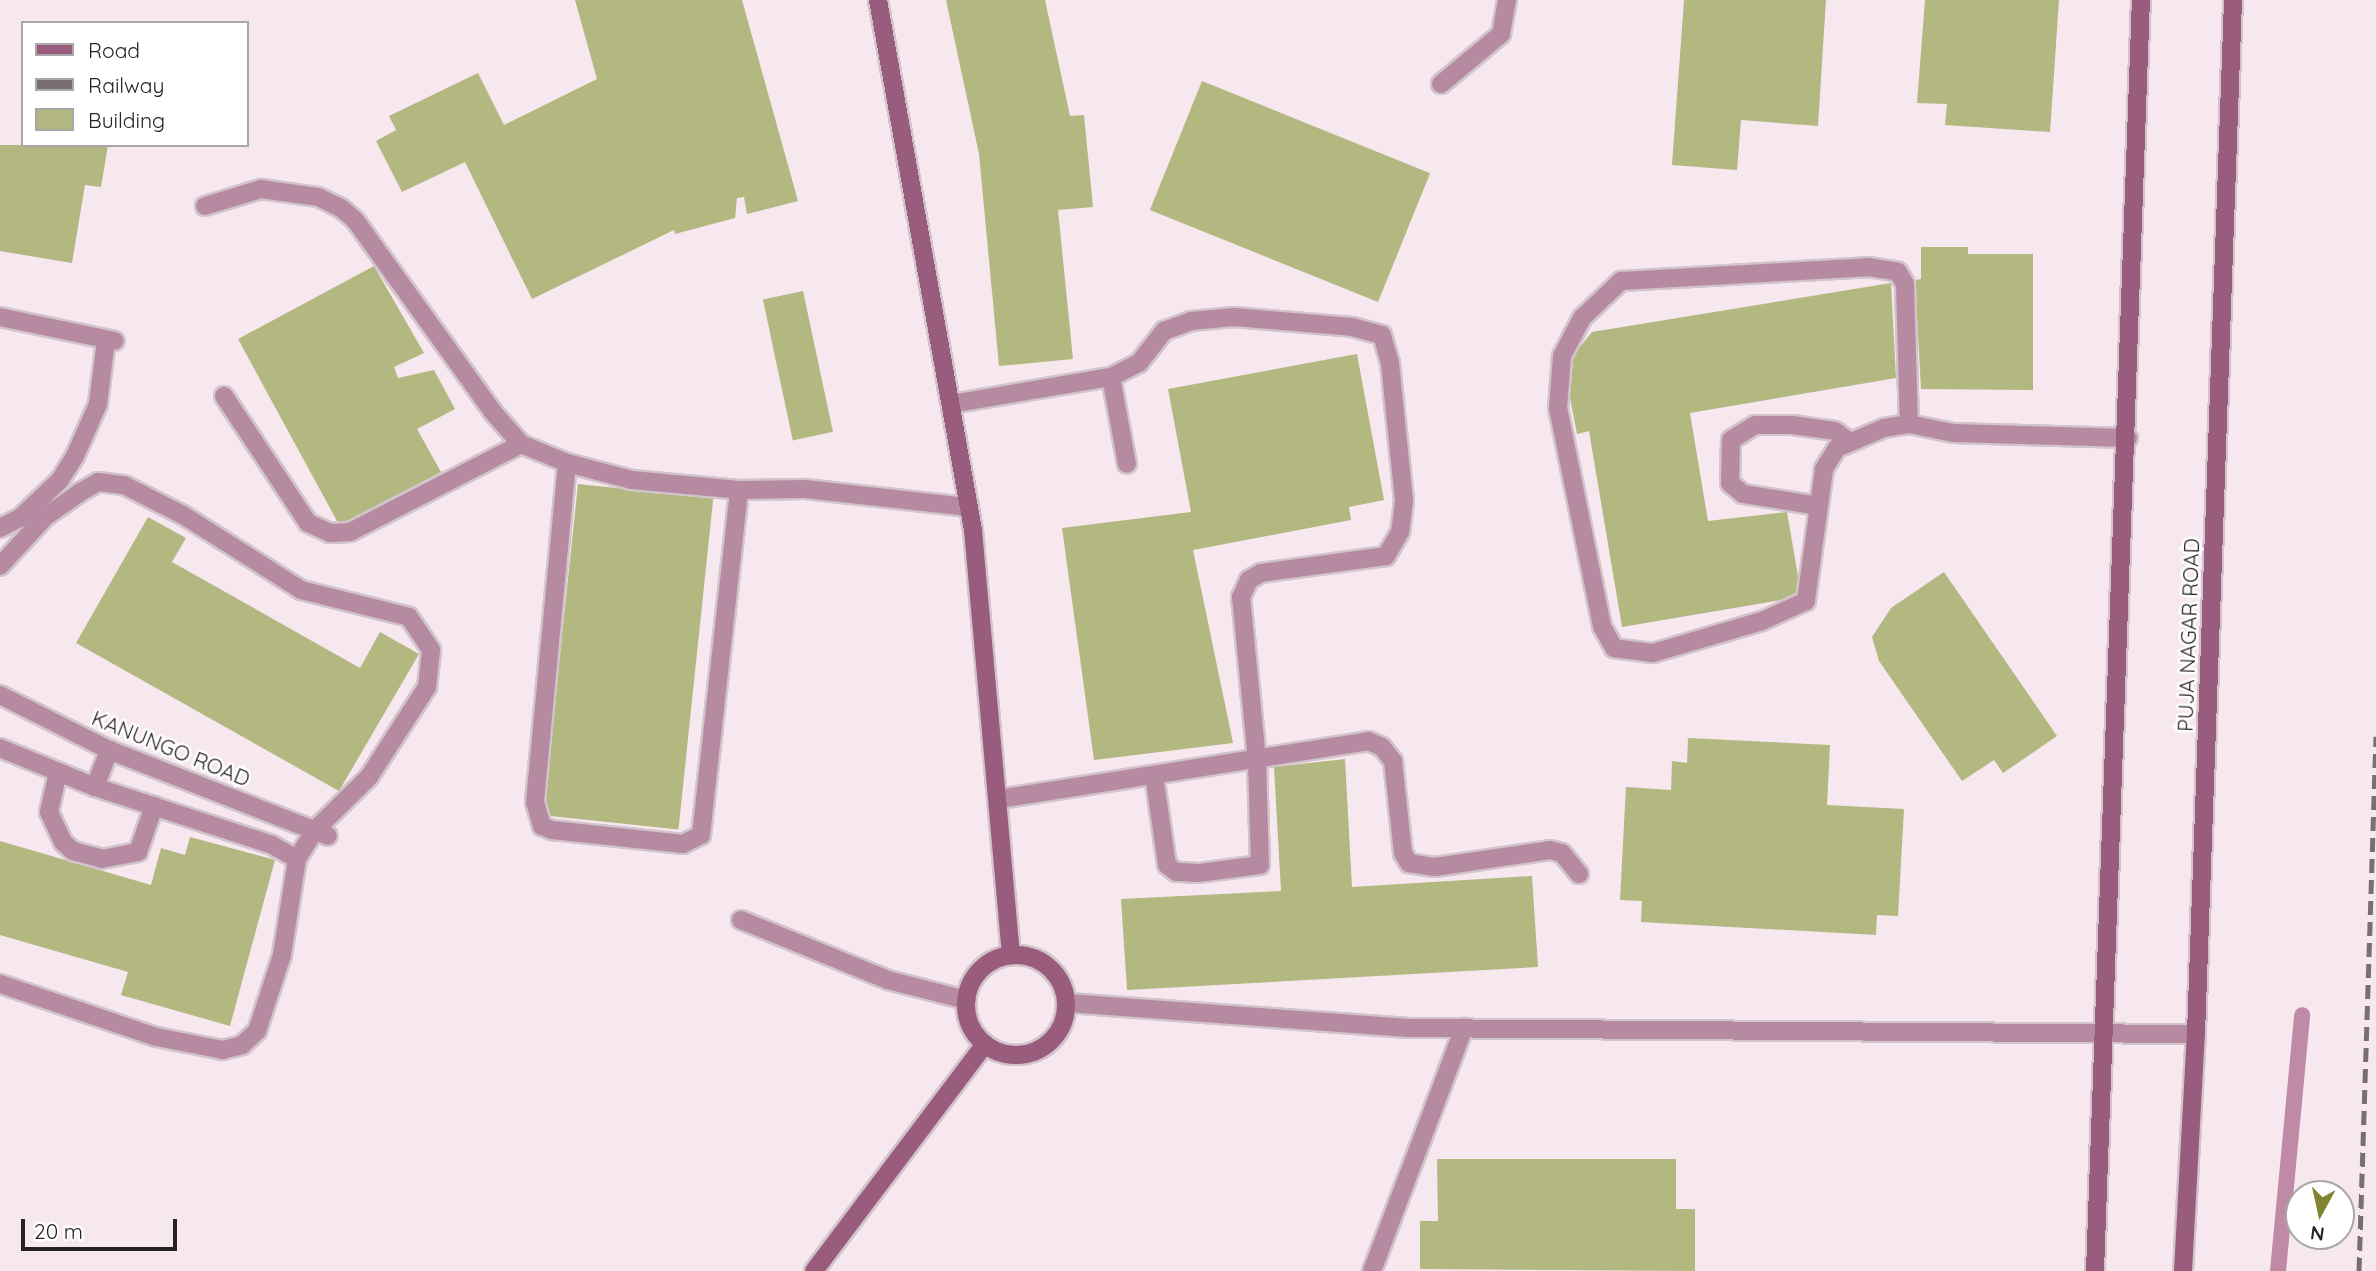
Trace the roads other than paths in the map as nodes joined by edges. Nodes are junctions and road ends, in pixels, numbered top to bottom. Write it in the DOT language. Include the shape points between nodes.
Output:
graph roads {
  1 [pos="878,0"];
  2 [pos="1507,0"];
  3 [pos="2141,0"];
  4 [pos="2233,0"];
  5 [pos="1441,85"];
  6 [pos="205,206"];
  7 [pos="0,317"];
  8 [pos="1111,377"];
  9 [pos="224,396"];
  10 [pos="951,404"];
  11 [pos="1909,424"];
  12 [pos="2128,438"];
  13 [pos="1850,442"];
  14 [pos="521,444"];
  15 [pos="567,463"];
  16 [pos="1127,464"];
  17 [pos="739,490"];
  18 [pos="1819,506"];
  19 [pos="969,507"];
  20 [pos="0,528"];
  21 [pos="0,566"];
  22 [pos="0,695"];
  23 [pos="0,748"];
  24 [pos="109,750"];
  25 [pos="1257,760"];
  26 [pos="58,772"];
  27 [pos="1154,775"];
  28 [pos="95,787"];
  29 [pos="999,799"];
  30 [pos="154,806"];
  31 [pos="321,833"];
  32 [pos="297,859"];
  33 [pos="1578,874"];
  34 [pos="741,920"];
  35 [pos="1011,956"];
  36 [pos="0,984"];
  37 [pos="966,1000"];
  38 [pos="1067,1003"];
  39 [pos="1464,1028"];
  40 [pos="2107,1034"];
  41 [pos="2196,1034"];
  42 [pos="985,1044"];
  43 [pos="814,1271"];
  44 [pos="1372,1271"];
  45 [pos="2095,1271"];
  46 [pos="2183,1271"];
  1 -- 10 [label="street"];
  2 -- 5 [label="street" via="1501,34"];
  3 -- 12 [label="street"];
  4 -- 41 [label="street, PUJA NAGAR ROAD"];
  6 -- 14 [label="street" via="261,189 309,195 341,208 355,220 492,411"];
  7 -- 20 [label="street" via="110,340 98,404 61,480 20,518"];
  8 -- 10 [label="street"];
  8 -- 16 [label="street"];
  8 -- 25 [label="street" via="1139,363 1164,331 1191,321 1234,317 1352,327 1382,335 1390,363 1404,501 1400,532 1387,556 1261,573 1249,580 1241,597"];
  9 -- 14 [label="street" via="308,523 330,533 350,532"];
  10 -- 19 [label="street"];
  11 -- 12 [label="street" via="1953,433"];
  11 -- 13 [label="street"];
  11 -- 18 [label="street" via="1905,284 1898,272 1868,267 1621,281 1601,295 1582,318 1562,356 1558,408 1602,626 1614,648 1653,653 1793,610 1806,601"];
  12 -- 40 [label="street"];
  13 -- 18 [label="street" via="1837,448 1824,469"];
  13 -- 18 [label="street" via="1835,431 1792,425 1755,425 1731,440 1730,483 1743,494"];
  14 -- 15 [label="street"];
  15 -- 17 [label="street" via="632,480"];
  15 -- 17 [label="street" via="535,802 542,826 552,830 683,844 701,835"];
  17 -- 19 [label="street" via="805,489"];
  19 -- 29 [label="street"];
  21 -- 31 [label="street" via="44,517 79,493 98,482 124,485 183,515 301,590 409,617 431,650 427,687 369,777"];
  22 -- 24 [label="street, KANUNGO ROAD"];
  23 -- 26 [label="street"];
  24 -- 28 [label="street"];
  24 -- 31 [label="street, KANUNGO ROAD"];
  25 -- 27 [label="street"];
  25 -- 27 [label="street" via="1263,855 1260,865 1251,869 1175,872 1167,865"];
  25 -- 33 [label="street" via="1368,740 1382,747 1393,761 1403,853 1409,863 1435,867 1550,850 1562,853"];
  26 -- 28 [label="street"];
  26 -- 30 [label="street" via="50,812 63,842 73,851 102,859 138,852"];
  27 -- 29 [label="street"];
  28 -- 30 [label="street"];
  29 -- 35 [label="street"];
  30 -- 32 [label="street" via="272,845"];
  31 -- 32 [label="street"];
  32 -- 36 [label="street" via="282,955 257,1031 242,1045 223,1050 156,1037"];
  34 -- 37 [label="street" via="888,980"];
  35 -- 37 [label="street" via="981,970"];
  35 -- 38 [label="street" via="1043,962 1063,987"];
  37 -- 42 [label="street" via="973,1032"];
  38 -- 39 [label="street"];
  38 -- 42 [label="street" via="1058,1034 1032,1054 999,1052"];
  39 -- 40 [label="street"];
  39 -- 44 [label="street"];
  40 -- 41 [label="street"];
  40 -- 45 [label="street"];
  41 -- 46 [label="street, PUJA NAGAR ROAD"];
  42 -- 43 [label="street"];
}
